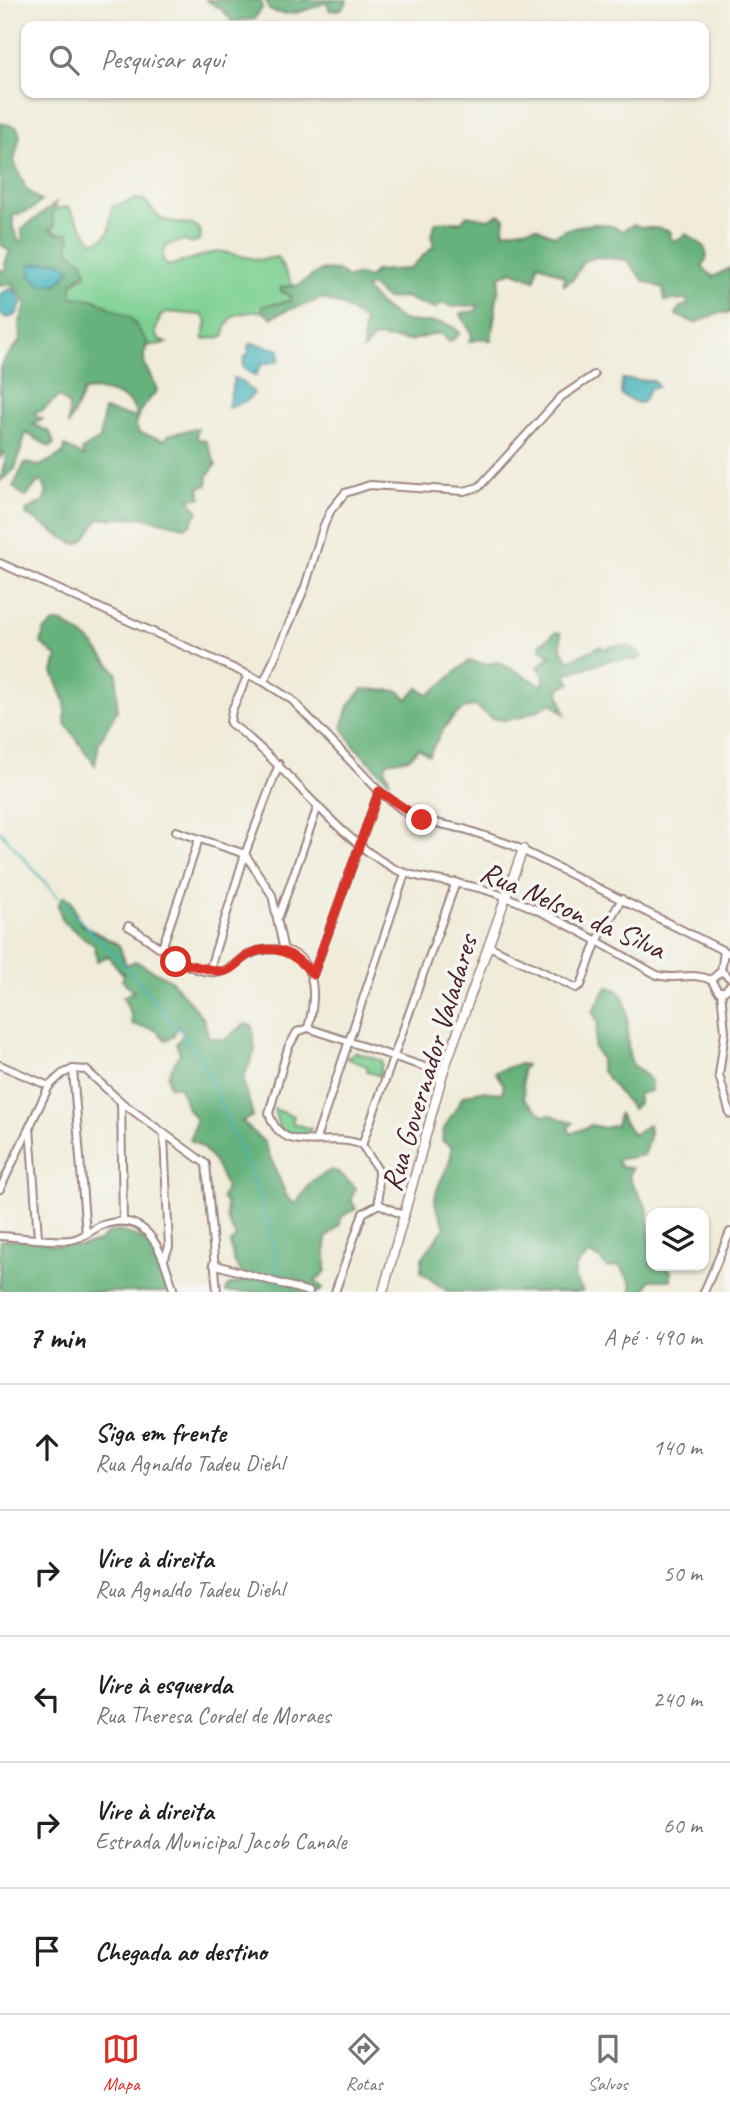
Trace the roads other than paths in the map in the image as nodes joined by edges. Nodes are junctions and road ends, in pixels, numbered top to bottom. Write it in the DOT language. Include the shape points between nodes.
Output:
graph roads {
  1 [pos="594,375"];
  2 [pos="0,563"];
  3 [pos="248,675"];
  4 [pos="264,682"];
  5 [pos="279,764"];
  6 [pos="379,791"];
  7 [pos="318,806"];
  8 [pos="176,831"];
  9 [pos="199,839"];
  10 [pos="358,846"];
  11 [pos="523,849"];
  12 [pos="245,854"];
  13 [pos="404,874"];
  14 [pos="456,882"];
  15 [pos="286,893"];
  16 [pos="272,895"];
  17 [pos="505,897"];
  18 [pos="622,899"];
  19 [pos="278,917"];
  20 [pos="128,926"];
  21 [pos="597,941"];
  22 [pos="489,946"];
  23 [pos="162,948"];
  24 [pos="284,951"];
  25 [pos="727,953"];
  26 [pos="209,971"];
  27 [pos="721,971"];
  28 [pos="313,975"];
  29 [pos="730,978"];
  30 [pos="711,980"];
  31 [pos="730,985"];
  32 [pos="721,991"];
  33 [pos="308,1028"];
  34 [pos="347,1041"];
  35 [pos="394,1055"];
  36 [pos="0,1065"];
  37 [pos="73,1069"];
  38 [pos="443,1073"];
  39 [pos="49,1086"];
  40 [pos="121,1102"];
  41 [pos="730,1114"];
  42 [pos="30,1126"];
  43 [pos="164,1136"];
  44 [pos="316,1139"];
  45 [pos="362,1145"];
  46 [pos="0,1189"];
  47 [pos="379,1204"];
  48 [pos="405,1216"];
  49 [pos="123,1221"];
  50 [pos="730,1232"];
  51 [pos="86,1234"];
  52 [pos="0,1236"];
  53 [pos="38,1237"];
  54 [pos="164,1259"];
  55 [pos="213,1264"];
  56 [pos="174,1292"];
  57 [pos="217,1292"];
  58 [pos="309,1292"];
  59 [pos="335,1292"];
  60 [pos="383,1292"];
  61 [pos="704,1292"];
  1 -- 4 [label="street" via="561,397 479,486 464,491 370,485 345,493 324,525 305,587"];
  2 -- 3 [label="street"];
  3 -- 4 [label="street"];
  3 -- 5 [label="street, Rua Nelson da Silva" via="230,723"];
  4 -- 6 [label="street" via="292,700"];
  5 -- 7 [label="street, Rua Nelson da Silva"];
  5 -- 12 [label="street"];
  6 -- 10 [label="street"];
  6 -- 11 [label="street" via="422,820"];
  7 -- 10 [label="street, Rua Nelson da Silva"];
  7 -- 15 [label="street"];
  8 -- 9 [label="street"];
  9 -- 12 [label="street"];
  9 -- 23 [label="street"];
  10 -- 13 [label="street, Rua Nelson da Silva"];
  10 -- 28 [label="street"];
  11 -- 17 [label="street, Rua Governador Valadares"];
  11 -- 18 [label="street"];
  12 -- 16 [label="street"];
  12 -- 26 [label="street"];
  13 -- 14 [label="street, Rua Nelson da Silva"];
  13 -- 34 [label="street"];
  14 -- 17 [label="street, Rua Nelson da Silva"];
  14 -- 35 [label="street"];
  15 -- 16 [label="street"];
  15 -- 19 [label="street"];
  16 -- 19 [label="street"];
  17 -- 21 [label="street, Rua Nelson da Silva"];
  17 -- 22 [label="street, Rua Governador Valadares"];
  18 -- 21 [label="street"];
  18 -- 25 [label="street"];
  19 -- 24 [label="street"];
  20 -- 23 [label="street"];
  21 -- 22 [label="street" via="576,988"];
  21 -- 30 [label="street, Rua Nelson da Silva" via="657,975 690,974"];
  22 -- 38 [label="street, Rua Governador Valadares"];
  23 -- 26 [label="street" via="176,962"];
  24 -- 26 [label="street" via="258,951 229,971"];
  24 -- 28 [label="street"];
  25 -- 27 [label="street"];
  27 -- 29 [label="street"];
  27 -- 30 [label="street"];
  28 -- 33 [label="street" via="315,1004"];
  30 -- 32 [label="street"];
  31 -- 32 [label="street"];
  32 -- 41 [label="street" via="726,1032 719,1075"];
  33 -- 34 [label="street"];
  33 -- 44 [label="street" via="293,1036 269,1113 281,1136 300,1143"];
  34 -- 35 [label="street"];
  34 -- 44 [label="street"];
  35 -- 38 [label="street"];
  35 -- 45 [label="street"];
  36 -- 39 [label="street"];
  37 -- 39 [label="street"];
  37 -- 40 [label="street" via="93,1074"];
  37 -- 51 [label="street"];
  38 -- 48 [label="street, Rua Governador Valadares"];
  39 -- 42 [label="street"];
  40 -- 43 [label="street"];
  40 -- 49 [label="street"];
  42 -- 46 [label="street"];
  42 -- 53 [label="street"];
  43 -- 54 [label="street" via="169,1247"];
  43 -- 55 [label="street" via="208,1169"];
  44 -- 45 [label="street"];
  45 -- 47 [label="street" via="378,1170"];
  47 -- 48 [label="street"];
  47 -- 59 [label="street" via="363,1213"];
  48 -- 60 [label="street, Rua Governador Valadares"];
  49 -- 51 [label="street"];
  49 -- 54 [label="street" via="155,1239"];
  50 -- 61 [label="street"];
  51 -- 53 [label="street" via="69,1240"];
  52 -- 53 [label="street"];
  54 -- 56 [label="street"];
  55 -- 57 [label="street"];
  55 -- 58 [label="street"];
}
